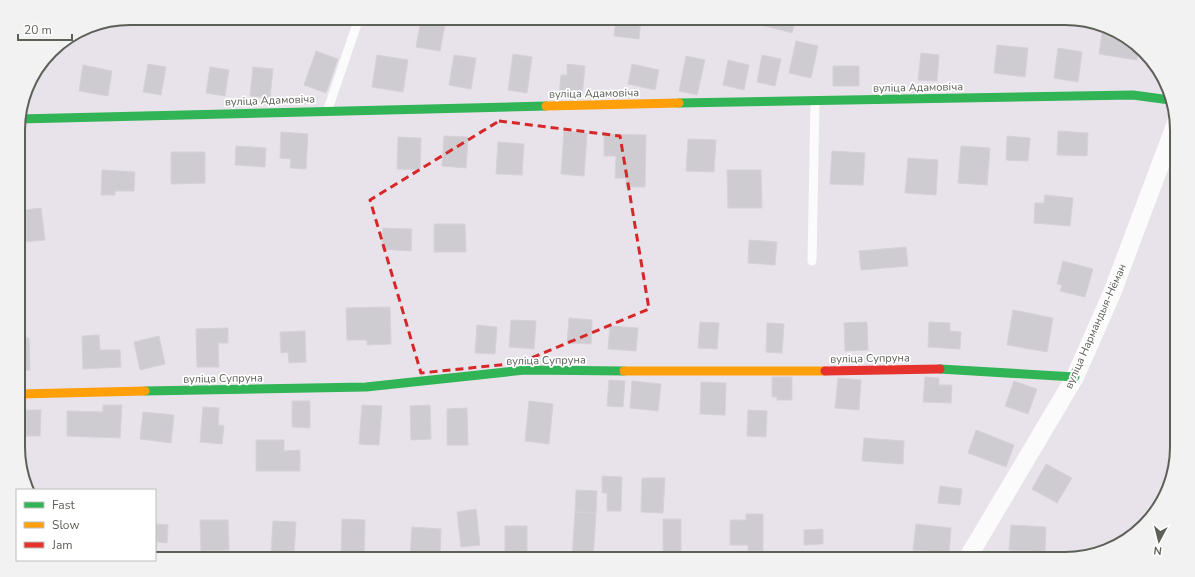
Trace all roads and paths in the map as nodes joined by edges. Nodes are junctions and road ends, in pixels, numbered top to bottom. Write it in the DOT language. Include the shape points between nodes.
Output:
graph roads {
  1 [pos="357,25"];
  2 [pos="1165,99"];
  3 [pos="815,101"];
  4 [pos="327,110"];
  5 [pos="26,119"];
  6 [pos="1170,139"];
  7 [pos="812,261"];
  8 [pos="1075,377"];
  9 [pos="25,394"];
  10 [pos="971,552"];
  1 -- 4 [label="lane"];
  2 -- 3 [label="street, вуліца Адамовіча" via="1133,95"];
  3 -- 4 [label="street, вуліца Адамовіча"];
  3 -- 7 [label="lane"];
  4 -- 5 [label="street, вуліца Адамовіча"];
  6 -- 8 [label="street, вуліца Нармандыя-Нёман" via="1112,293"];
  8 -- 9 [label="street, вуліца Супруна" via="945,369 730,372 525,370 366,387"];
  8 -- 10 [label="street, вуліца Нармандыя-Нёман"];
}
